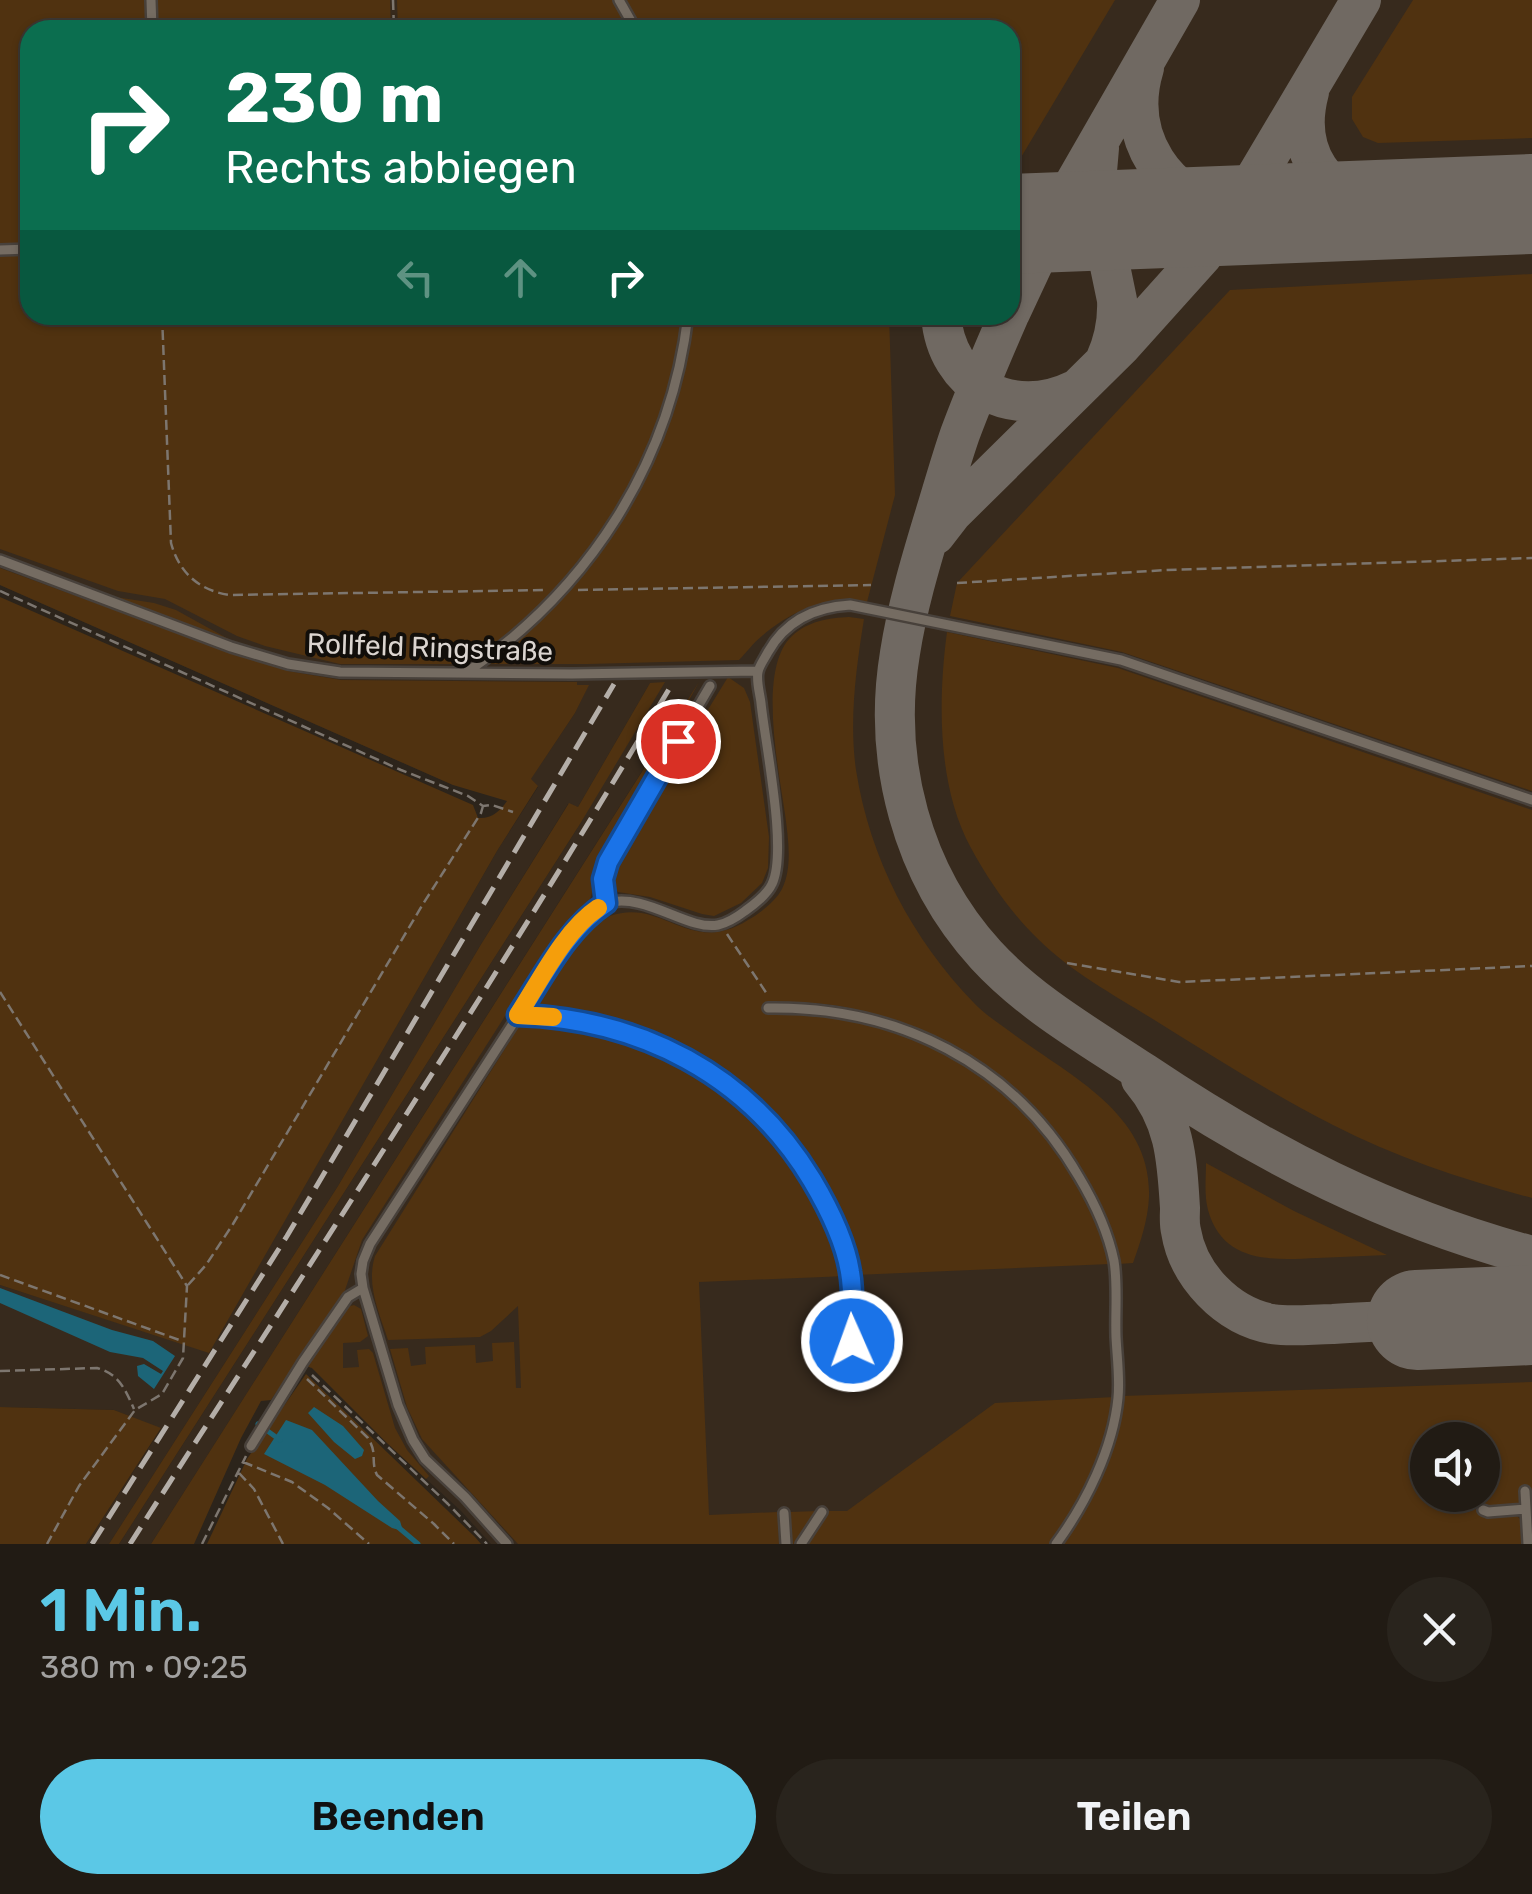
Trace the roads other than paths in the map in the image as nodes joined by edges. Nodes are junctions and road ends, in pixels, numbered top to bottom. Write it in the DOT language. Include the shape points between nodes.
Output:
graph roads {
  1 [pos="686,325"];
  2 [pos="0,560"];
  3 [pos="758,671"];
  4 [pos="465,674"];
  5 [pos="710,686"];
  6 [pos="1532,800"];
  7 [pos="606,903"];
  8 [pos="772,1008"];
  9 [pos="518,1015"];
  10 [pos="363,1288"];
  11 [pos="852,1341"];
  12 [pos="250,1446"];
  13 [pos="1525,1490"];
  14 [pos="1526,1509"];
  15 [pos="1500,1511"];
  16 [pos="822,1512"];
  17 [pos="784,1513"];
  18 [pos="507,1544"];
  19 [pos="786,1544"];
  20 [pos="802,1544"];
  21 [pos="1056,1544"];
  22 [pos="1528,1544"];
  1 -- 4 [label="lane" via="672,399 619,518 537,617"];
  2 -- 4 [label="lane, Rollfeld Ringstraße" via="288,664 340,672"];
  3 -- 4 [label="lane, Rollfeld Ringstraße"];
  3 -- 6 [label="lane" via="786,627 808,613 850,605 1121,660"];
  3 -- 7 [label="lane" via="778,836 771,888 715,926 638,903"];
  5 -- 7 [label="lane" via="608,862"];
  7 -- 9 [label="lane" via="564,945"];
  8 -- 21 [label="lane" via="862,1016 951,1050 1027,1108 1084,1186 1114,1262 1118,1398 1096,1472"];
  9 -- 10 [label="lane" via="370,1244 362,1261"];
  9 -- 11 [label="lane" via="582,1021 643,1038 700,1067 752,1107 790,1148 832,1219 850,1271"];
  10 -- 12 [label="lane" via="348,1296"];
  10 -- 18 [label="lane" via="413,1440"];
  13 -- 14 [label="lane"];
  14 -- 15 [label="lane"];
  14 -- 22 [label="lane"];
  16 -- 20 [label="lane"];
  17 -- 19 [label="lane"];
}
